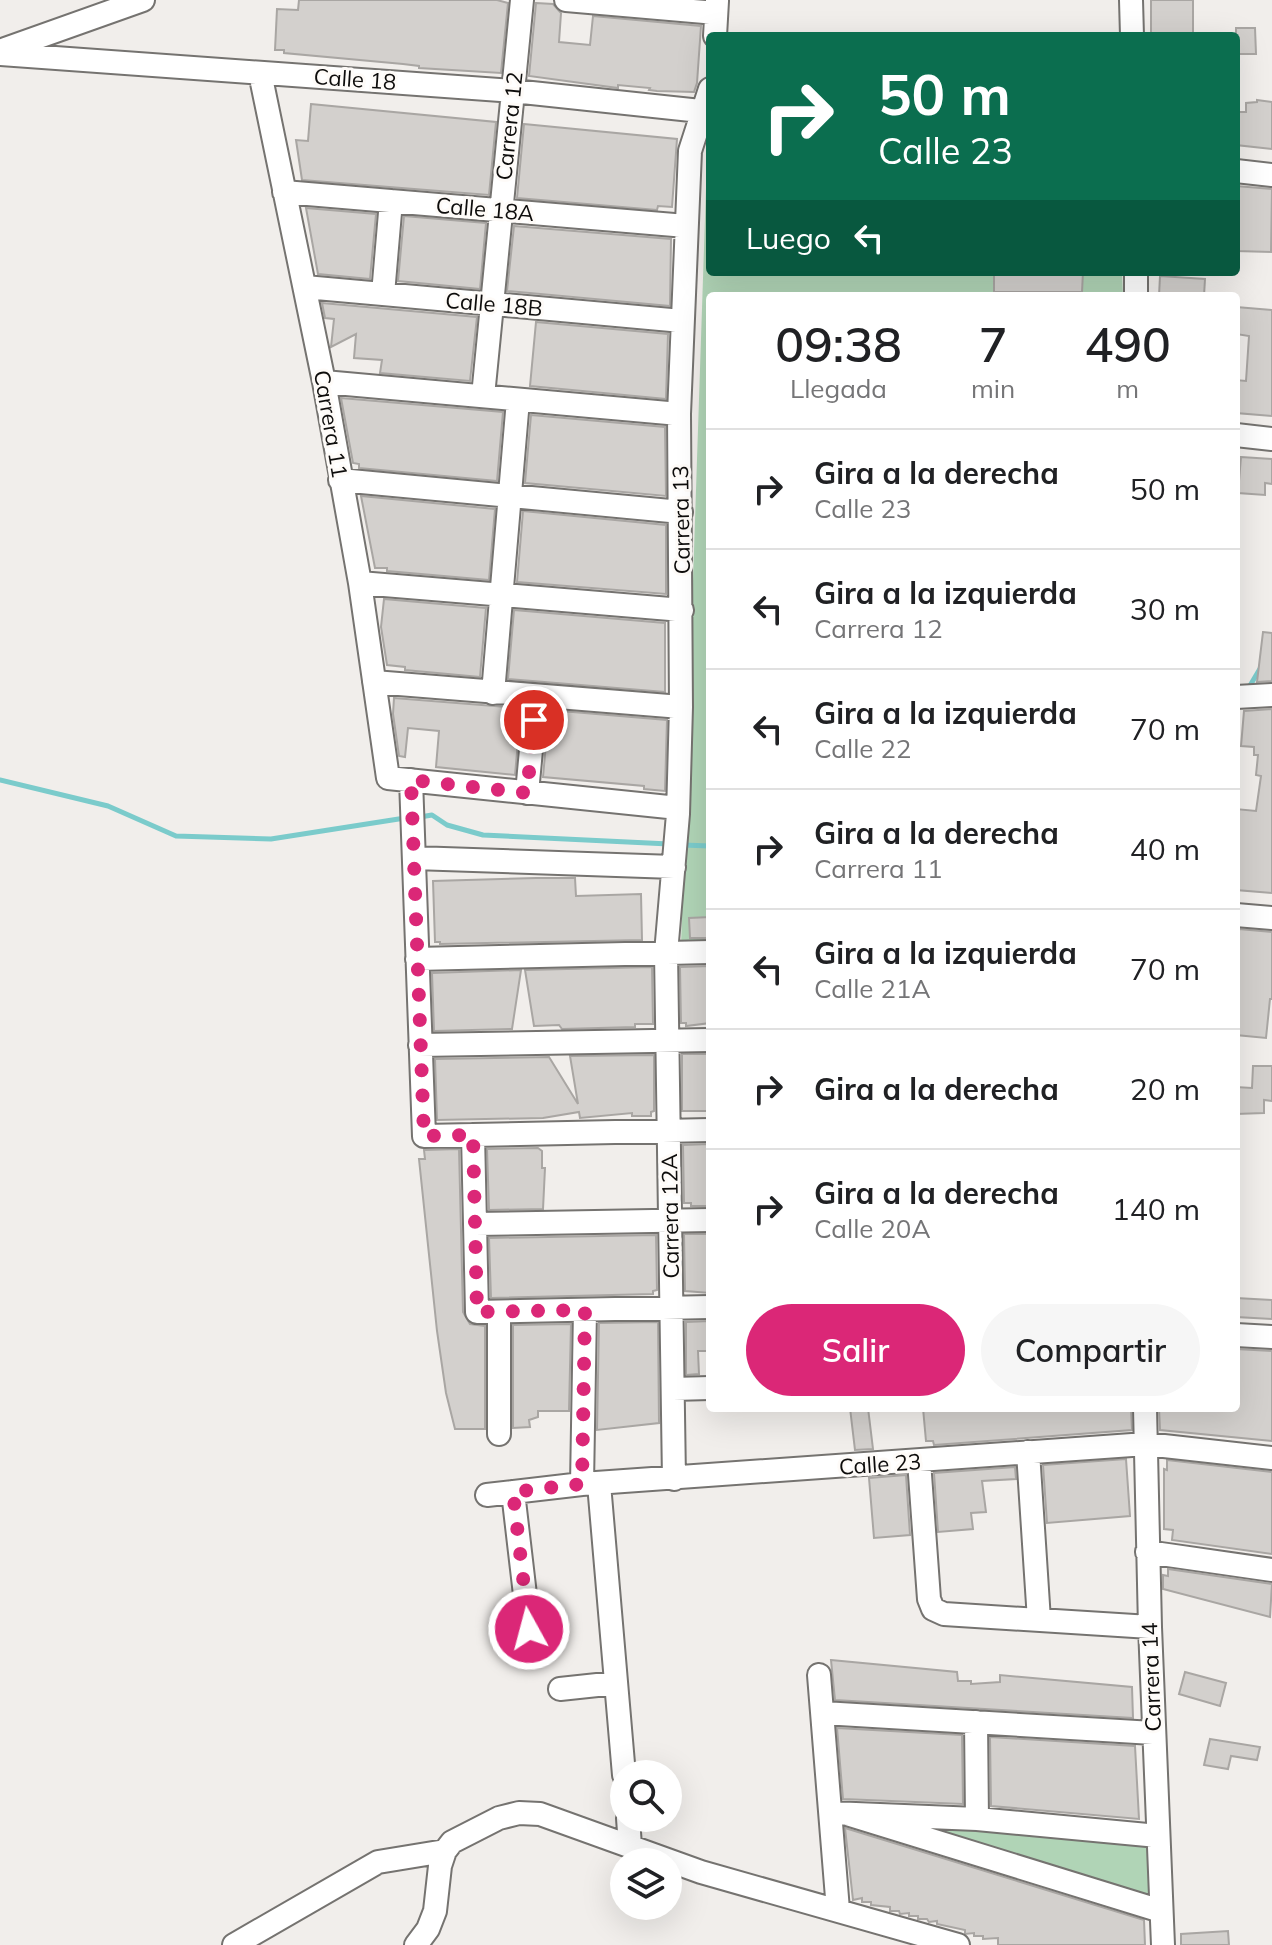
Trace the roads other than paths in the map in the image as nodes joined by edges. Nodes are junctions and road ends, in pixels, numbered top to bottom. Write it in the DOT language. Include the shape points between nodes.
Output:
graph roads {
  1 [pos="143,0"];
  2 [pos="522,0"];
  3 [pos="566,0"];
  4 [pos="1131,0"];
  5 [pos="716,6"];
  6 [pos="715,32"];
  7 [pos="1132,32"];
  8 [pos="0,52"];
  9 [pos="260,73"];
  10 [pos="513,91"];
  11 [pos="706,112"];
  12 [pos="1240,171"];
  13 [pos="1272,175"];
  14 [pos="284,192"];
  15 [pos="391,201"];
  16 [pos="501,211"];
  17 [pos="686,226"];
  18 [pos="305,287"];
  19 [pos="383,294"];
  20 [pos="492,304"];
  21 [pos="682,321"];
  22 [pos="324,382"];
  23 [pos="483,396"];
  24 [pos="518,400"];
  25 [pos="679,414"];
  26 [pos="1240,435"];
  27 [pos="1272,439"];
  28 [pos="340,480"];
  29 [pos="510,495"];
  30 [pos="681,512"];
  31 [pos="360,583"];
  32 [pos="501,594"];
  33 [pos="682,610"];
  34 [pos="374,682"];
  35 [pos="493,693"];
  36 [pos="1272,695"];
  37 [pos="536,696"];
  38 [pos="1240,697"];
  39 [pos="681,707"];
  40 [pos="411,780"];
  41 [pos="527,793"];
  42 [pos="678,811"];
  43 [pos="414,858"];
  44 [pos="674,864"];
  45 [pos="1240,915"];
  46 [pos="1272,918"];
  47 [pos="706,952"];
  48 [pos="666,953"];
  49 [pos="417,959"];
  50 [pos="706,1040"];
  51 [pos="667,1041"];
  52 [pos="420,1045"];
  53 [pos="706,1130"];
  54 [pos="669,1131"];
  55 [pos="473,1135"];
  56 [pos="706,1220"];
  57 [pos="670,1221"];
  58 [pos="475,1224"];
  59 [pos="706,1307"];
  60 [pos="671,1308"];
  61 [pos="585,1310"];
  62 [pos="488,1312"];
  63 [pos="1240,1335"];
  64 [pos="1272,1337"];
  65 [pos="706,1388"];
  66 [pos="673,1389"];
  67 [pos="1145,1412"];
  68 [pos="499,1434"];
  69 [pos="1146,1444"];
  70 [pos="1028,1452"];
  71 [pos="1272,1458"];
  72 [pos="919,1461"];
  73 [pos="674,1479"];
  74 [pos="591,1484"];
  75 [pos="513,1492"];
  76 [pos="487,1495"];
  77 [pos="1147,1552"];
  78 [pos="1272,1570"];
  79 [pos="1039,1620"];
  80 [pos="1150,1627"];
  81 [pos="529,1629"];
  82 [pos="819,1675"];
  83 [pos="616,1683"];
  84 [pos="560,1689"];
  85 [pos="823,1713"];
  86 [pos="976,1722"];
  87 [pos="1153,1733"];
  88 [pos="623,1760"];
  89 [pos="839,1814"];
  90 [pos="977,1819"];
  91 [pos="629,1832"];
  92 [pos="1158,1836"];
  93 [pos="630,1846"];
  94 [pos="445,1851"];
  95 [pos="838,1910"];
  96 [pos="1161,1911"];
  97 [pos="234,1945"];
  98 [pos="416,1945"];
  99 [pos="958,1945"];
  100 [pos="1163,1945"];
  1 -- 8 [label="street"];
  2 -- 10 [label="street, Carrera 12"];
  3 -- 5 [label="street"];
  4 -- 7 [label="street"];
  5 -- 6 [label="street"];
  8 -- 9 [label="street, Calle 18"];
  9 -- 10 [label="street, Calle 18"];
  9 -- 14 [label="street, Carrera 11"];
  10 -- 11 [label="street, Calle 18"];
  10 -- 16 [label="street, Carrera 12"];
  11 -- 17 [label="street, Carrera 13" via="690,151"];
  12 -- 13 [label="street"];
  14 -- 15 [label="street, Calle 18A"];
  14 -- 18 [label="street, Carrera 11"];
  15 -- 16 [label="street, Calle 18A"];
  15 -- 19 [label="street"];
  16 -- 17 [label="street, Calle 18A"];
  16 -- 20 [label="street, Carrera 12"];
  17 -- 21 [label="street, Carrera 13"];
  18 -- 19 [label="street, Calle 18B"];
  18 -- 22 [label="street, Carrera 11"];
  19 -- 20 [label="street, Calle 18B"];
  20 -- 21 [label="street, Calle 18B"];
  20 -- 23 [label="street, Carrera 12"];
  21 -- 25 [label="street, Carrera 13"];
  22 -- 23 [label="street"];
  22 -- 28 [label="street, Carrera 11"];
  23 -- 24 [label="street"];
  24 -- 25 [label="street"];
  24 -- 29 [label="street"];
  25 -- 30 [label="street, Carrera 13"];
  26 -- 27 [label="street"];
  28 -- 29 [label="street"];
  28 -- 31 [label="street, Carrera 11"];
  29 -- 30 [label="street"];
  29 -- 32 [label="street"];
  30 -- 33 [label="street, Carrera 13"];
  31 -- 32 [label="street"];
  31 -- 34 [label="street, Carrera 11"];
  32 -- 33 [label="street"];
  32 -- 35 [label="street"];
  33 -- 39 [label="street, Carrera 13"];
  34 -- 35 [label="street"];
  34 -- 40 [label="street, Carrera 11" via="388,778"];
  35 -- 37 [label="street"];
  36 -- 38 [label="street"];
  37 -- 39 [label="street"];
  37 -- 41 [label="street"];
  39 -- 42 [label="street, Carrera 13"];
  40 -- 41 [label="street"];
  40 -- 43 [label="street"];
  41 -- 42 [label="street"];
  42 -- 44 [label="street, Carrera 13"];
  43 -- 44 [label="street"];
  43 -- 49 [label="street"];
  44 -- 48 [label="street, Carrera 13"];
  45 -- 46 [label="street"];
  47 -- 48 [label="street"];
  48 -- 49 [label="street"];
  48 -- 51 [label="street, Carrera 12A"];
  49 -- 52 [label="street"];
  50 -- 51 [label="street"];
  51 -- 52 [label="street"];
  51 -- 54 [label="street, Carrera 12A"];
  52 -- 55 [label="street" via="424,1136"];
  53 -- 54 [label="street"];
  54 -- 55 [label="street"];
  54 -- 57 [label="street, Carrera 12A"];
  55 -- 58 [label="street"];
  56 -- 57 [label="street"];
  57 -- 58 [label="street"];
  57 -- 60 [label="street, Carrera 12A"];
  58 -- 62 [label="street"];
  59 -- 60 [label="street"];
  60 -- 61 [label="street"];
  60 -- 66 [label="street, Carrera 12A"];
  61 -- 62 [label="street"];
  61 -- 74 [label="street"];
  62 -- 68 [label="street"];
  63 -- 64 [label="street"];
  65 -- 66 [label="street"];
  66 -- 73 [label="street, Carrera 12A"];
  67 -- 69 [label="street, Carrera 14"];
  69 -- 70 [label="street, Calle 23"];
  69 -- 71 [label="street, Calle 23"];
  69 -- 77 [label="street, Carrera 14"];
  70 -- 72 [label="street, Calle 23"];
  70 -- 79 [label="street"];
  72 -- 73 [label="street, Calle 23"];
  72 -- 79 [label="street" via="933,1609"];
  73 -- 74 [label="street, Calle 23"];
  74 -- 75 [label="street, Calle 23"];
  74 -- 83 [label="street"];
  75 -- 76 [label="street, Calle 23"];
  75 -- 81 [label="street"];
  77 -- 78 [label="street"];
  77 -- 80 [label="street, Carrera 14"];
  79 -- 80 [label="street"];
  80 -- 87 [label="street, Carrera 14"];
  82 -- 85 [label="street"];
  83 -- 84 [label="street"];
  83 -- 88 [label="street"];
  85 -- 86 [label="street"];
  85 -- 89 [label="street"];
  86 -- 87 [label="street"];
  86 -- 90 [label="street"];
  87 -- 92 [label="street, Carrera 14"];
  89 -- 90 [label="street"];
  89 -- 95 [label="street"];
  89 -- 96 [label="street"];
  90 -- 92 [label="street"];
  91 -- 93 [label="street"];
  92 -- 96 [label="street, Carrera 14"];
  93 -- 94 [label="street" via="540,1814 519,1813 487,1824"];
  93 -- 95 [label="street"];
  94 -- 97 [label="street" via="378,1862"];
  94 -- 98 [label="street" via="435,1911"];
  95 -- 99 [label="street"];
  96 -- 100 [label="street, Carrera 14"];
}
